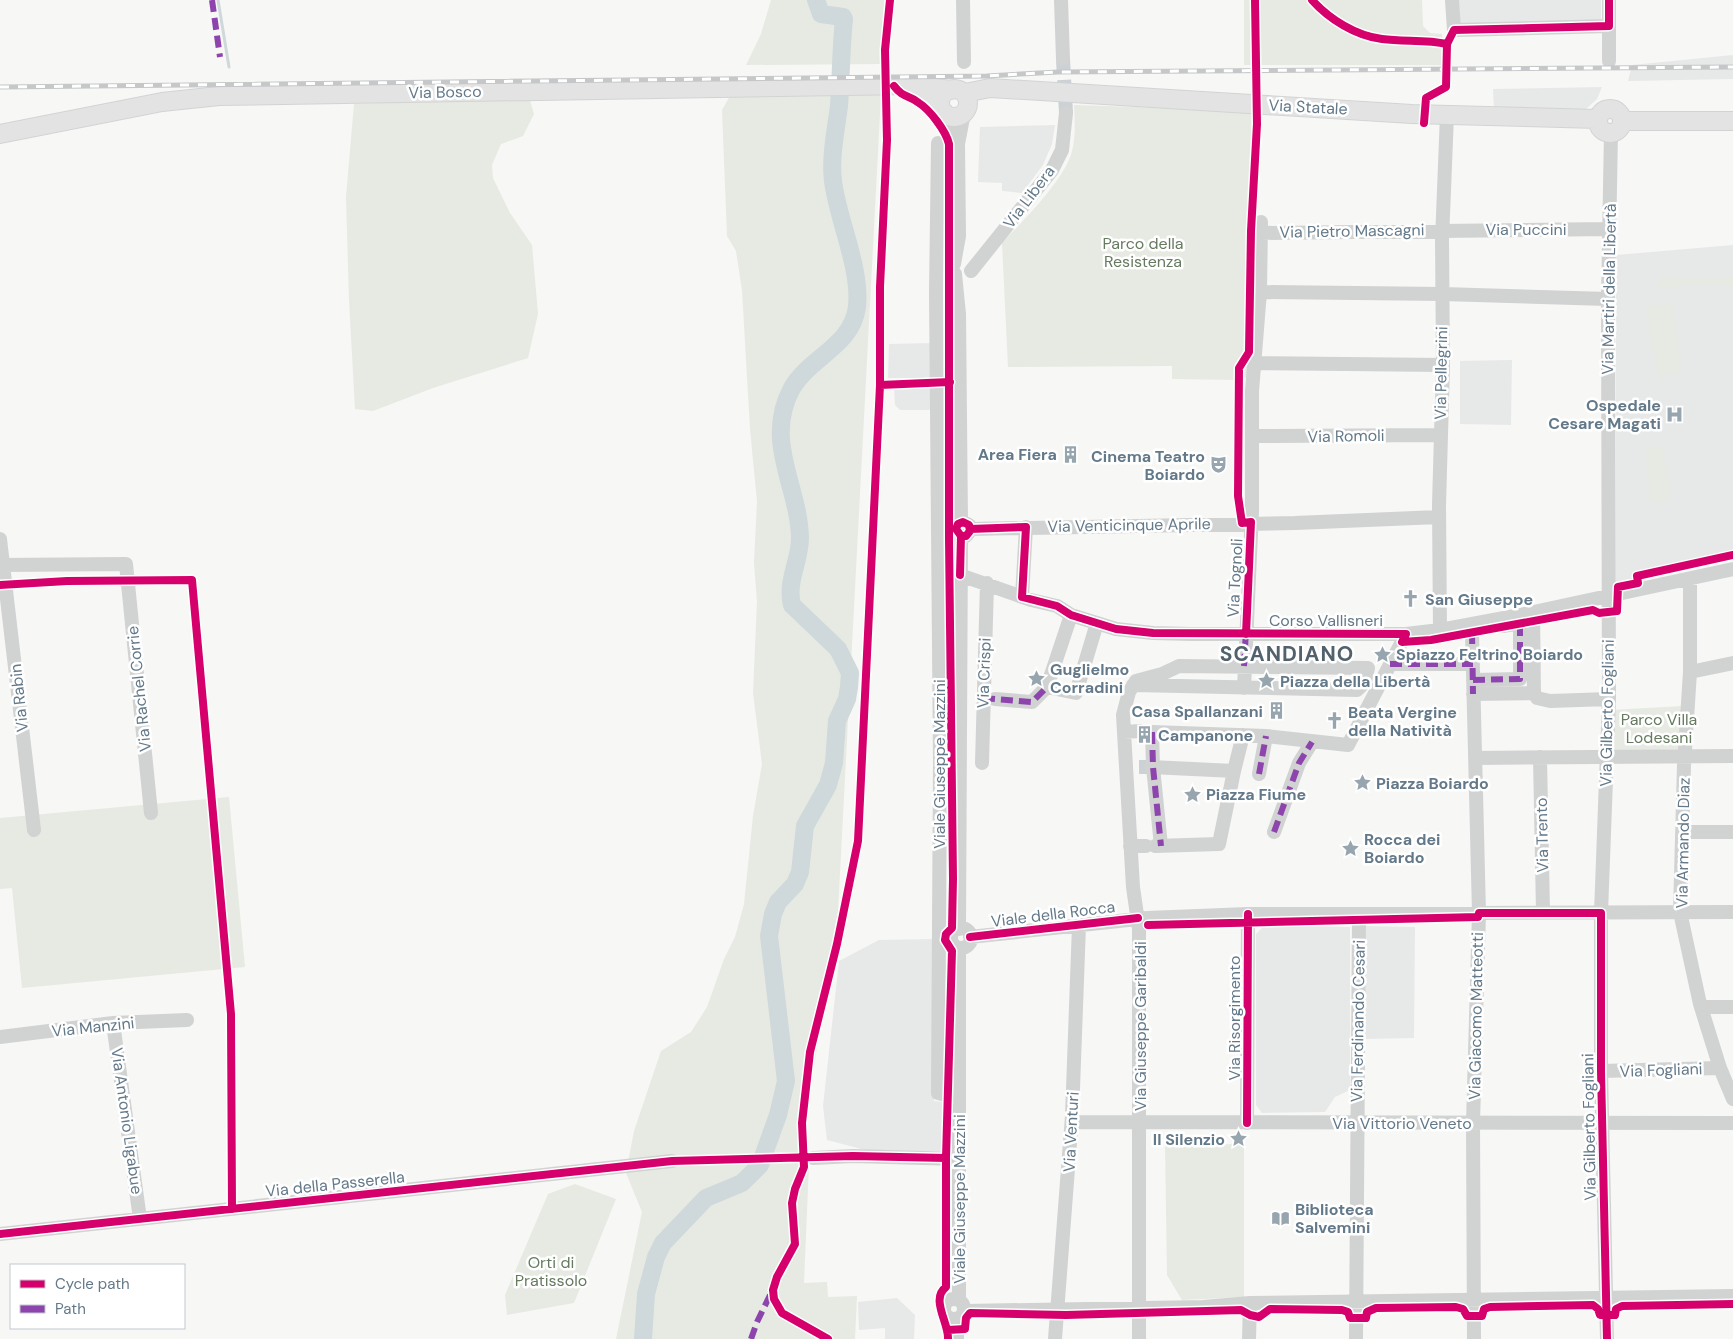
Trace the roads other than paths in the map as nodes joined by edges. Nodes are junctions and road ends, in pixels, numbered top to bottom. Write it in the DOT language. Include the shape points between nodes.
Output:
graph roads {
  1 [pos="962,0"];
  2 [pos="1061,0"];
  3 [pos="1452,0"];
  4 [pos="1609,0"];
  5 [pos="1609,26"];
  6 [pos="1063,59"];
  7 [pos="1609,60"];
  8 [pos="964,62"];
  9 [pos="897,86"];
  10 [pos="956,106"];
  11 [pos="1066,113"];
  12 [pos="1447,115"];
  13 [pos="1733,121"];
  14 [pos="1616,127"];
  15 [pos="0,134"];
  16 [pos="938,143"];
  17 [pos="1261,227"];
  18 [pos="1610,229"];
  19 [pos="1442,230"];
  20 [pos="963,267"];
  21 [pos="1260,292"];
  22 [pos="1442,294"];
  23 [pos="1608,299"];
  24 [pos="1256,363"];
  25 [pos="1443,365"];
  26 [pos="1440,435"];
  27 [pos="1252,436"];
  28 [pos="1439,517"];
  29 [pos="1251,522"];
  30 [pos="1026,527"];
  31 [pos="964,529"];
  32 [pos="0,539"];
  33 [pos="1,565"];
  34 [pos="1733,569"];
  35 [pos="960,575"];
  36 [pos="1690,579"];
  37 [pos="986,583"];
  38 [pos="1608,596"];
  39 [pos="1022,597"];
  40 [pos="1533,612"];
  41 [pos="1071,615"];
  42 [pos="1098,623"];
  43 [pos="1440,630"];
  44 [pos="1472,632"];
  45 [pos="1246,634"];
  46 [pos="1404,638"];
  47 [pos="1733,663"];
  48 [pos="1390,664"];
  49 [pos="1473,664"];
  50 [pos="1244,666"];
  51 [pos="1690,672"];
  52 [pos="1133,685"];
  53 [pos="1047,687"];
  54 [pos="1473,687"];
  55 [pos="1244,688"];
  56 [pos="1536,696"];
  57 [pos="988,698"];
  58 [pos="1609,699"];
  59 [pos="1124,732"];
  60 [pos="1146,732"];
  61 [pos="1243,735"];
  62 [pos="1266,736"];
  63 [pos="1312,742"];
  64 [pos="1608,756"];
  65 [pos="1685,756"];
  66 [pos="1733,756"];
  67 [pos="1540,757"];
  68 [pos="1475,758"];
  69 [pos="982,763"];
  70 [pos="1142,767"];
  71 [pos="1234,771"];
  72 [pos="1259,774"];
  73 [pos="151,813"];
  74 [pos="34,830"];
  75 [pos="1274,832"];
  76 [pos="1682,832"];
  77 [pos="1733,832"];
  78 [pos="1130,846"];
  79 [pos="1154,846"];
  80 [pos="1543,912"];
  81 [pos="1680,912"];
  82 [pos="1733,912"];
  83 [pos="1479,913"];
  84 [pos="1601,913"];
  85 [pos="1248,914"];
  86 [pos="1359,914"];
  87 [pos="1138,918"];
  88 [pos="1079,926"];
  89 [pos="959,929"];
  90 [pos="970,937"];
  91 [pos="958,948"];
  92 [pos="1701,1007"];
  93 [pos="1733,1008"];
  94 [pos="187,1020"];
  95 [pos="113,1023"];
  96 [pos="0,1037"];
  97 [pos="1720,1068"];
  98 [pos="1601,1071"];
  99 [pos="959,1098"];
  100 [pos="1733,1099"];
  101 [pos="1072,1122"];
  102 [pos="1141,1122"];
  103 [pos="1356,1122"];
  104 [pos="1247,1123"];
  105 [pos="1474,1123"];
  106 [pos="1602,1123"];
  107 [pos="1733,1123"];
  108 [pos="813,1158"];
  109 [pos="958,1159"];
  110 [pos="672,1161"];
  111 [pos="140,1219"];
  112 [pos="0,1234"];
  113 [pos="1733,1296"];
  114 [pos="1608,1299"];
  115 [pos="1474,1301"];
  116 [pos="1357,1302"];
  117 [pos="1250,1304"];
  118 [pos="1139,1309"];
  119 [pos="960,1310"];
  120 [pos="1056,1311"];
  121 [pos="957,1339"];
  122 [pos="1055,1339"];
  123 [pos="1140,1339"];
  124 [pos="1249,1339"];
  125 [pos="1356,1339"];
  126 [pos="1474,1339"];
  127 [pos="1607,1339"];
  1 -- 8 [label="street"];
  2 -- 6 [label="street"];
  3 -- 5 [label="street" via="1454,30"];
  4 -- 5 [label="street"];
  5 -- 7 [label="street"];
  9 -- 10 [label="main road, Via Statale" via="923,85"];
  9 -- 15 [label="main road, Via Bosco" via="196,97"];
  10 -- 12 [label="main road, Via Statale" via="990,88"];
  10 -- 20 [label="street, Viale Giuseppe Mazzini" via="959,236"];
  11 -- 20 [label="street, Via Libera" via="1062,150 1052,170 989,249"];
  12 -- 14 [label="main road, Via Statale" via="1598,119 1602,112 1613,110 1619,114"];
  12 -- 19 [label="street, Via Pellegrini"];
  13 -- 14 [label="main road, Via Statale"];
  14 -- 18 [label="street, Via Martiri della Libertà"];
  16 -- 99 [label="street, Viale Giuseppe Mazzini" via="938,1093"];
  17 -- 19 [label="street, Via Pietro Mascagni"];
  17 -- 21 [label="street, Via Tognoli"];
  18 -- 19 [label="street, Via Puccini"];
  18 -- 23 [label="street, Via Martiri della Libertà"];
  19 -- 22 [label="street, Via Pellegrini"];
  20 -- 31 [label="street, Viale Giuseppe Mazzini" via="959,314"];
  21 -- 22 [label="street"];
  21 -- 24 [label="street, Via Tognoli"];
  22 -- 23 [label="street"];
  22 -- 25 [label="street, Via Pellegrini"];
  23 -- 38 [label="street, Via Martiri della Libertà"];
  24 -- 25 [label="street"];
  24 -- 27 [label="street, Via Tognoli"];
  25 -- 26 [label="street, Via Pellegrini"];
  26 -- 27 [label="street, Via Romoli"];
  26 -- 28 [label="street, Via Pellegrini"];
  27 -- 29 [label="street, Via Tognoli"];
  28 -- 29 [label="street, Via Venticinque Aprile"];
  28 -- 43 [label="street, Via Pellegrini"];
  29 -- 30 [label="street, Via Venticinque Aprile"];
  29 -- 45 [label="street, Via Tognoli"];
  30 -- 31 [label="street, Via Venticinque Aprile"];
  30 -- 39 [label="street"];
  31 -- 35 [label="street, Viale Giuseppe Mazzini"];
  32 -- 33 [label="street, Via Rabin"];
  33 -- 73 [label="street, Via Rachel Corrie" via="126,564"];
  33 -- 74 [label="street, Via Rabin"];
  34 -- 36 [label="street, Corso Vallisneri"];
  35 -- 37 [label="street"];
  35 -- 89 [label="street, Viale Giuseppe Mazzini"];
  36 -- 38 [label="street, Corso Vallisneri"];
  36 -- 51 [label="street, Via Armando Diaz"];
  37 -- 39 [label="street"];
  37 -- 57 [label="street, Via Crispi"];
  38 -- 40 [label="street, Corso Vallisneri"];
  38 -- 58 [label="street, Via Gilberto Fogliani"];
  39 -- 41 [label="street" via="1057,606"];
  40 -- 43 [label="street, Corso Vallisneri"];
  40 -- 56 [label="street"];
  41 -- 42 [label="street, Corso Vallisneri"];
  41 -- 53 [label="street"];
  42 -- 45 [label="street, Corso Vallisneri" via="1116,629 1153,633"];
  42 -- 53 [label="street" via="1076,693"];
  43 -- 46 [label="street, Corso Vallisneri"];
  44 -- 46 [label="street" via="1430,640"];
  44 -- 49 [label="street, Via Giacomo Matteotti"];
  44 -- 54 [label="street" via="1520,623 1520,679"];
  45 -- 46 [label="street, Corso Vallisneri"];
  45 -- 50 [label="street, Via Tognoli"];
  46 -- 48 [label="street"];
  47 -- 51 [label="street"];
  48 -- 49 [label="street"];
  48 -- 63 [label="street" via="1348,745"];
  49 -- 54 [label="street, Via Giacomo Matteotti"];
  50 -- 52 [label="street" via="1179,666 1143,678"];
  50 -- 55 [label="street"];
  50 -- 55 [label="street" via="1368,668 1365,682 1357,690"];
  51 -- 65 [label="street, Via Armando Diaz"];
  52 -- 55 [label="street"];
  52 -- 59 [label="street, Via Giuseppe Garibaldi" via="1124,707"];
  53 -- 57 [label="street" via="1032,702"];
  54 -- 56 [label="street"];
  54 -- 68 [label="street, Via Giacomo Matteotti"];
  56 -- 58 [label="street" via="1550,701"];
  57 -- 69 [label="street, Via Crispi"];
  58 -- 64 [label="street, Via Gilberto Fogliani"];
  59 -- 60 [label="street"];
  59 -- 70 [label="street, Via Giuseppe Garibaldi"];
  60 -- 61 [label="street"];
  60 -- 70 [label="street"];
  61 -- 62 [label="street"];
  61 -- 71 [label="street"];
  62 -- 63 [label="street"];
  62 -- 72 [label="street"];
  63 -- 75 [label="street" via="1299,763"];
  64 -- 65 [label="street"];
  64 -- 67 [label="street"];
  64 -- 84 [label="street, Via Gilberto Fogliani"];
  65 -- 66 [label="street"];
  65 -- 76 [label="street, Via Armando Diaz"];
  67 -- 68 [label="street"];
  67 -- 80 [label="street, Via Trento"];
  68 -- 83 [label="street, Via Giacomo Matteotti"];
  70 -- 71 [label="street"];
  70 -- 78 [label="street, Via Giuseppe Garibaldi"];
  70 -- 79 [label="street"];
  71 -- 79 [label="street" via="1219,844"];
  76 -- 77 [label="street"];
  76 -- 81 [label="street, Via Armando Diaz"];
  78 -- 79 [label="street"];
  78 -- 87 [label="street, Via Giuseppe Garibaldi"];
  80 -- 83 [label="street, Viale della Rocca"];
  80 -- 84 [label="street, Viale della Rocca"];
  81 -- 82 [label="street, Viale della Rocca"];
  81 -- 84 [label="street, Viale della Rocca"];
  81 -- 92 [label="street, Via Armando Diaz"];
  83 -- 86 [label="street, Viale della Rocca"];
  83 -- 105 [label="street, Via Giacomo Matteotti"];
  84 -- 98 [label="street, Via Gilberto Fogliani"];
  85 -- 86 [label="street, Viale della Rocca"];
  85 -- 87 [label="street, Viale della Rocca"];
  85 -- 104 [label="street, Via Risorgimento"];
  86 -- 103 [label="street, Via Ferdinando Cesari"];
  87 -- 88 [label="street, Viale della Rocca"];
  87 -- 102 [label="street, Via Giuseppe Garibaldi"];
  88 -- 90 [label="street, Viale della Rocca"];
  88 -- 101 [label="street, Via Venturi"];
  89 -- 90 [label="street" via="965,930"];
  89 -- 91 [label="street" via="951,938"];
  90 -- 91 [label="street" via="967,946"];
  91 -- 99 [label="street, Viale Giuseppe Mazzini"];
  92 -- 93 [label="street"];
  92 -- 97 [label="street, Via Armando Diaz"];
  94 -- 95 [label="street, Via Manzini"];
  95 -- 96 [label="street, Via Manzini"];
  95 -- 111 [label="street, Via Antonio Ligabue"];
  97 -- 98 [label="street, Via Fogliani"];
  97 -- 100 [label="street, Via Armando Diaz"];
  98 -- 106 [label="street, Via Gilberto Fogliani"];
  99 -- 109 [label="street, Viale Giuseppe Mazzini"];
  101 -- 102 [label="street, Via Vittorio Veneto"];
  101 -- 120 [label="street, Via Venturi"];
  102 -- 104 [label="street, Via Vittorio Veneto"];
  102 -- 118 [label="street, Via Giuseppe Garibaldi"];
  103 -- 104 [label="street, Via Vittorio Veneto"];
  103 -- 105 [label="street, Via Vittorio Veneto"];
  103 -- 116 [label="street, Via Ferdinando Cesari"];
  105 -- 106 [label="street, Via Vittorio Veneto"];
  105 -- 115 [label="street, Via Giacomo Matteotti"];
  106 -- 107 [label="street, Via Vittorio Veneto"];
  106 -- 114 [label="street, Via Gilberto Fogliani"];
  108 -- 109 [label="street"];
  109 -- 119 [label="street, Viale Giuseppe Mazzini"];
  110 -- 111 [label="street, Via della Passerella"];
  111 -- 112 [label="street, Via della Passerella"];
  113 -- 114 [label="street"];
  114 -- 115 [label="street"];
  114 -- 127 [label="street, Via Gilberto Fogliani"];
  115 -- 116 [label="street"];
  115 -- 126 [label="street, Via Giacomo Matteotti"];
  116 -- 117 [label="street"];
  116 -- 125 [label="street, Via Ferdinando Cesari"];
  117 -- 118 [label="street"];
  117 -- 124 [label="street"];
  118 -- 120 [label="street"];
  118 -- 123 [label="street, Via Giuseppe Garibaldi"];
  119 -- 120 [label="street"];
  119 -- 121 [label="street, Viale Giuseppe Mazzini"];
  120 -- 122 [label="street, Via Venturi"];
}
